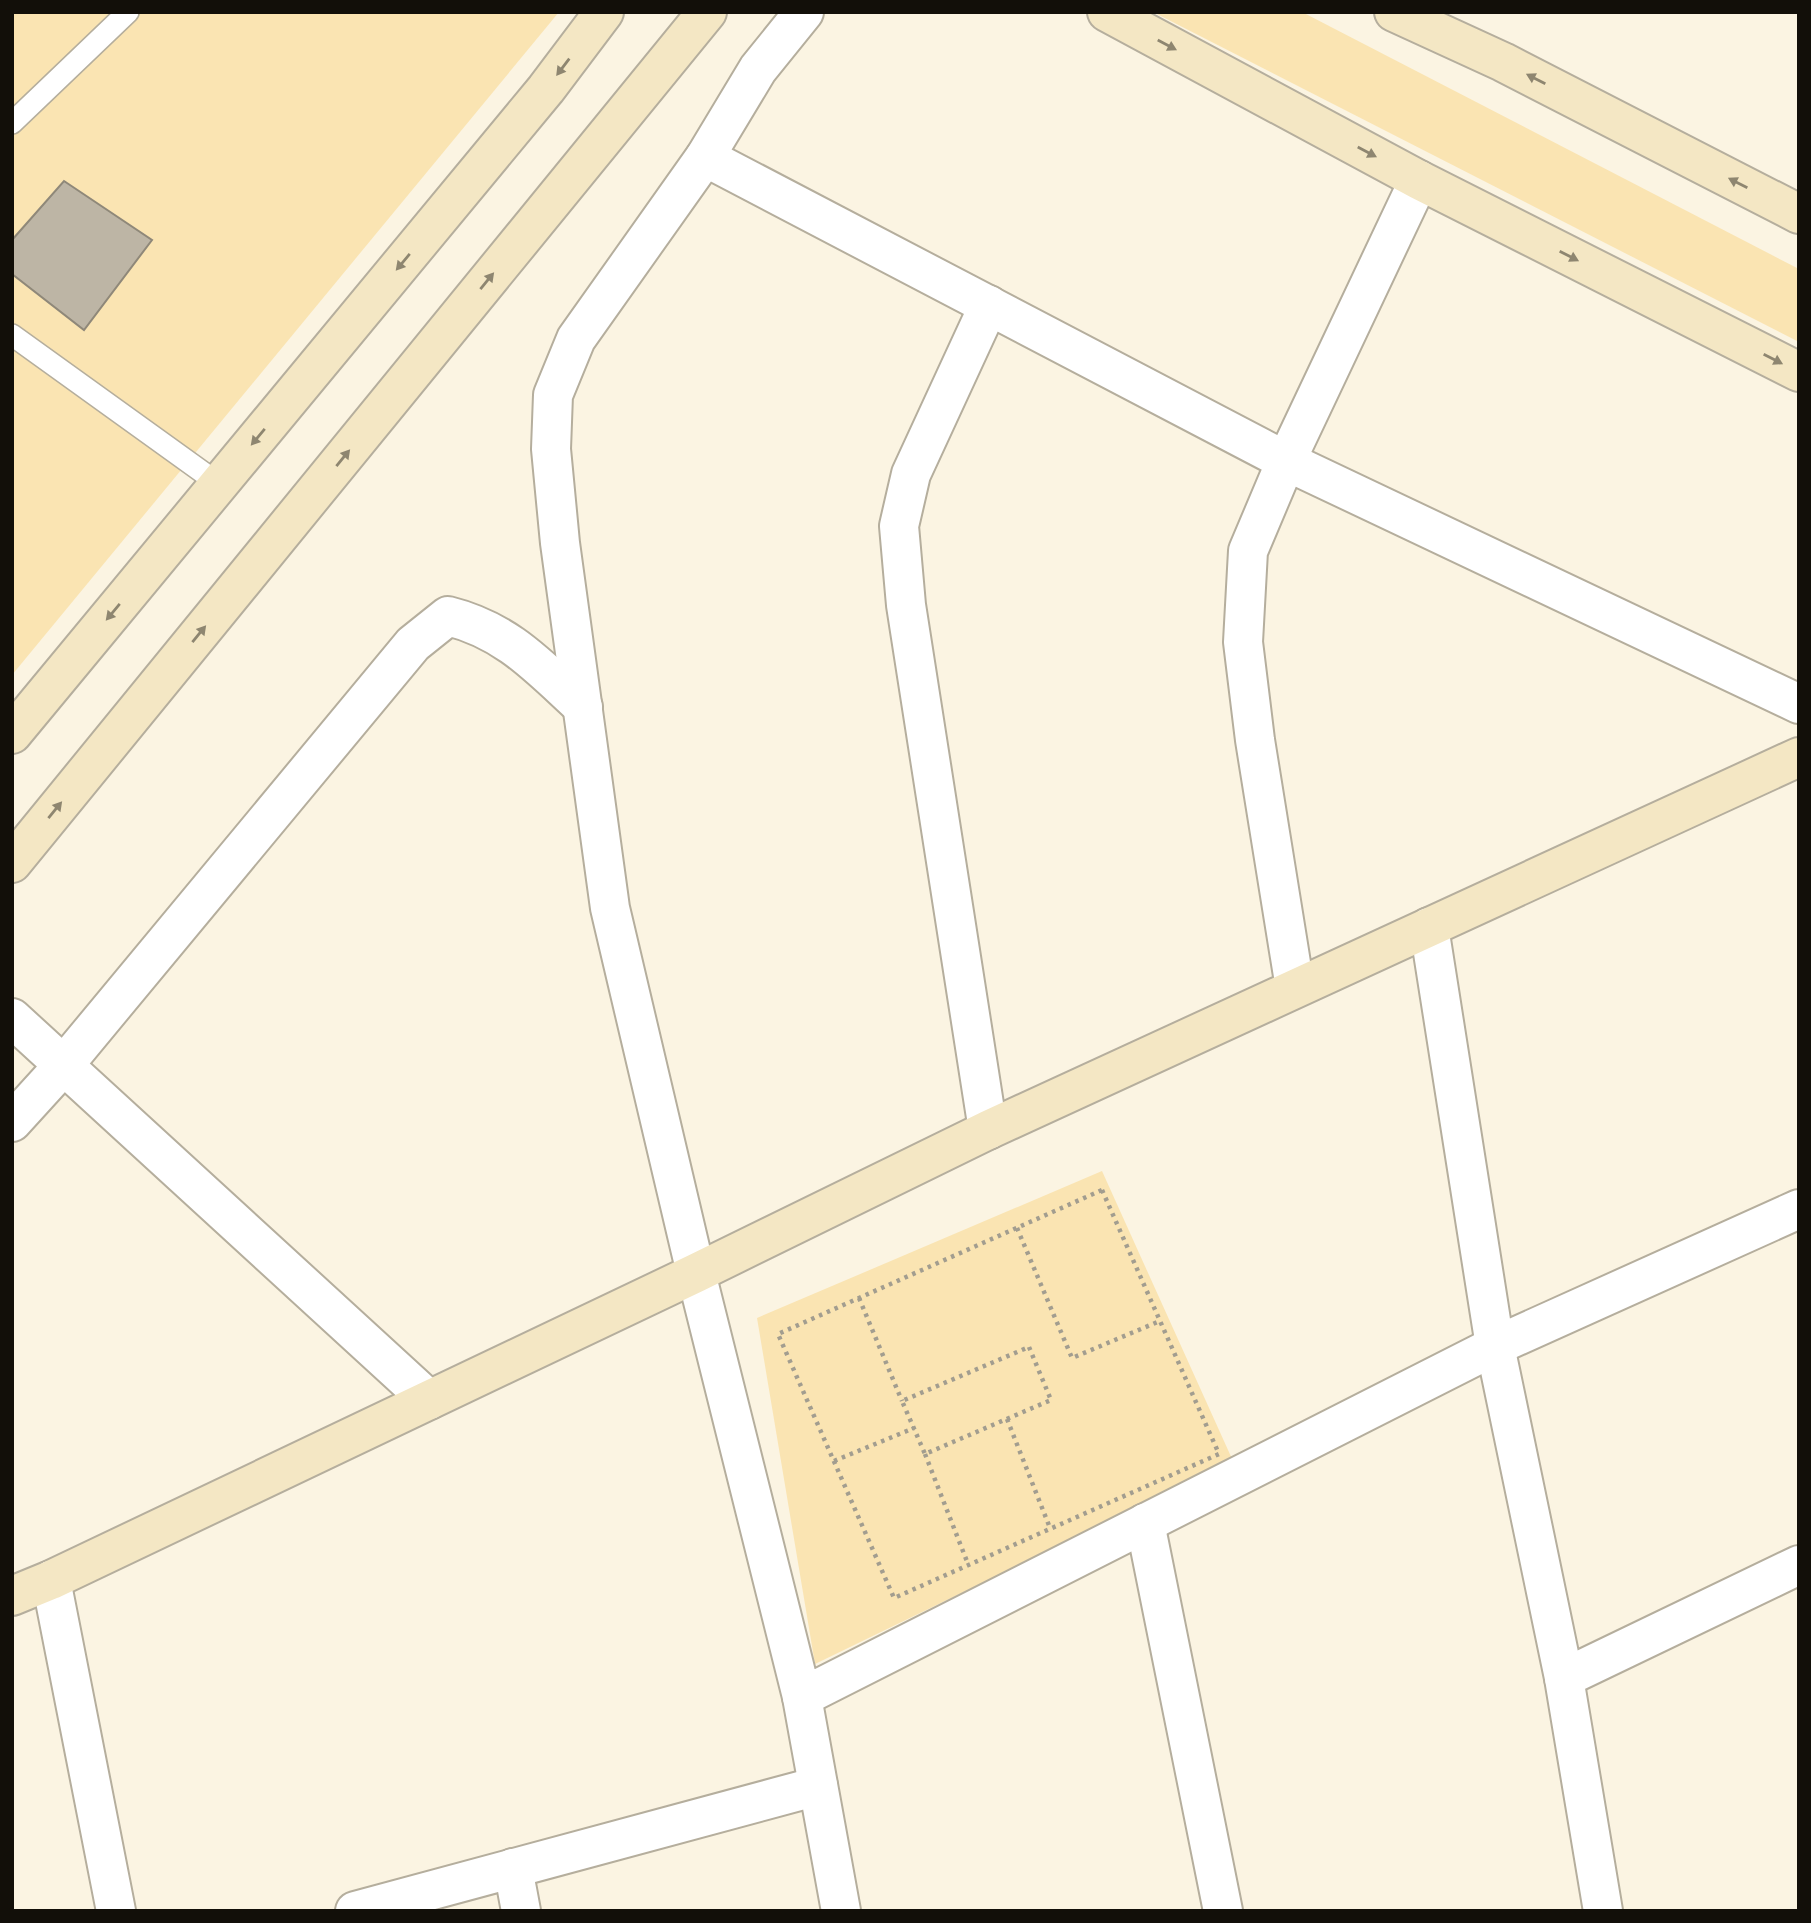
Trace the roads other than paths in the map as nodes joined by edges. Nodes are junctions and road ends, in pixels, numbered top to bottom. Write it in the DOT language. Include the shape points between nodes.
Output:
graph roads {
  1 [pos="128,12"];
  2 [pos="604,12"];
  3 [pos="707,12"];
  4 [pos="804,12"];
  5 [pos="1107,12"];
  6 [pos="1394,12"];
  7 [pos="12,123"];
  8 [pos="705,157"];
  9 [pos="1419,180"];
  10 [pos="1799,214"];
  11 [pos="989,306"];
  12 [pos="12,335"];
  13 [pos="1799,372"];
  14 [pos="1286,461"];
  15 [pos="219,484"];
  16 [pos="1799,704"];
  17 [pos="583,707"];
  18 [pos="12,734"];
  19 [pos="1799,757"];
  20 [pos="12,863"];
  21 [pos="1429,927"];
  22 [pos="1295,988"];
  23 [pos="12,1018"];
  24 [pos="63,1066"];
  25 [pos="12,1122"];
  26 [pos="988,1130"];
  27 [pos="1799,1209"];
  28 [pos="696,1273"];
  29 [pos="1495,1346"];
  30 [pos="429,1400"];
  31 [pos="1145,1523"];
  32 [pos="1799,1565"];
  33 [pos="51,1580"];
  34 [pos="12,1596"];
  35 [pos="1564,1678"];
  36 [pos="802,1697"];
  37 [pos="818,1786"];
  38 [pos="513,1868"];
  39 [pos="116,1911"];
  40 [pos="355,1911"];
  41 [pos="521,1911"];
  42 [pos="841,1911"];
  43 [pos="1223,1911"];
  44 [pos="1603,1911"];
  1 -- 7 [label="lane"];
  2 -- 15 [label="main road, one-way"];
  20 -- 3 [label="main road, one-way"];
  4 -- 8 [label="street" via="758,69"];
  5 -- 9 [label="main road, one-way"];
  10 -- 6 [label="main road, one-way" via="1503,62"];
  8 -- 11 [label="street"];
  8 -- 17 [label="street" via="576,339 553,396 551,449"];
  9 -- 13 [label="main road, one-way"];
  9 -- 14 [label="street"];
  11 -- 14 [label="street"];
  11 -- 26 [label="street" via="911,474 899,526 906,605"];
  12 -- 15 [label="lane"];
  14 -- 16 [label="street"];
  14 -- 22 [label="street" via="1248,551 1243,642"];
  15 -- 18 [label="main road, one-way"];
  17 -- 24 [label="street" via="511,643 474,623 448,616 413,644"];
  17 -- 28 [label="street" via="610,908"];
  19 -- 21 [label="main road"];
  21 -- 22 [label="main road"];
  21 -- 29 [label="street"];
  22 -- 26 [label="main road"];
  23 -- 24 [label="street"];
  24 -- 25 [label="street"];
  24 -- 30 [label="street"];
  26 -- 28 [label="main road"];
  27 -- 29 [label="street"];
  28 -- 30 [label="main road"];
  28 -- 36 [label="street"];
  29 -- 31 [label="street"];
  29 -- 35 [label="street"];
  30 -- 33 [label="main road"];
  31 -- 36 [label="street"];
  31 -- 43 [label="street"];
  32 -- 35 [label="street"];
  33 -- 34 [label="main road"];
  33 -- 39 [label="street"];
  35 -- 44 [label="street"];
  36 -- 37 [label="street"];
  37 -- 38 [label="street"];
  37 -- 42 [label="street"];
  38 -- 40 [label="street"];
  38 -- 41 [label="street"];
}
